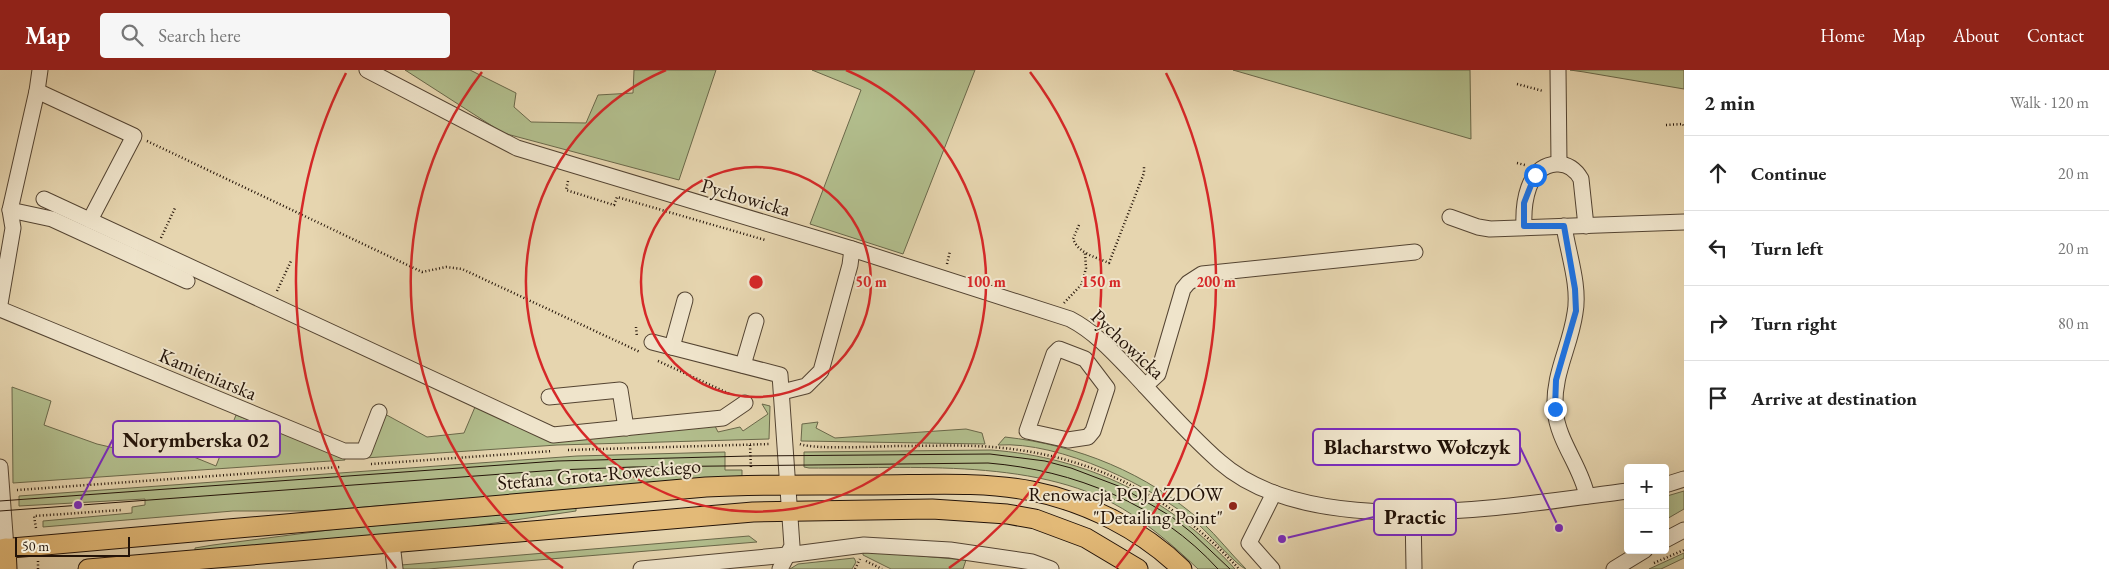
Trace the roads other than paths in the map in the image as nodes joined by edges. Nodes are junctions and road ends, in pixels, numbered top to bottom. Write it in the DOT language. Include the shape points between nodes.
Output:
graph roads {
  1 [pos="40,70"];
  2 [pos="367,70"];
  3 [pos="1558,70"];
  4 [pos="37,91"];
  5 [pos="1559,163"];
  6 [pos="44,199"];
  7 [pos="10,210"];
  8 [pos="1450,218"];
  9 [pos="90,220"];
  10 [pos="0,222"];
  11 [pos="1684,222"];
  12 [pos="1524,226"];
  13 [pos="1564,226"];
  14 [pos="1586,226"];
  15 [pos="852,249"];
  16 [pos="1415,252"];
  17 [pos="187,281"];
  18 [pos="685,300"];
  19 [pos="0,304"];
  20 [pos="0,309"];
  21 [pos="756,321"];
  22 [pos="1096,336"];
  23 [pos="672,347"];
  24 [pos="648,350"];
  25 [pos="1085,359"];
  26 [pos="743,365"];
  27 [pos="1145,386"];
  28 [pos="782,392"];
  29 [pos="549,398"];
  30 [pos="742,401"];
  31 [pos="379,412"];
  32 [pos="626,428"];
  33 [pos="0,467"];
  34 [pos="1684,479"];
  35 [pos="1669,484"];
  36 [pos="788,485"];
  37 [pos="1624,491"];
  38 [pos="1274,493"];
  39 [pos="1587,496"];
  40 [pos="790,510"];
  41 [pos="1413,511"];
  42 [pos="1684,530"];
  43 [pos="1669,538"];
  44 [pos="392,543"];
  45 [pos="3,549"];
  46 [pos="1638,554"];
  47 [pos="783,562"];
  48 [pos="1414,568"];
  49 [pos="7,569"];
  50 [pos="88,569"];
  51 [pos="395,569"];
  52 [pos="642,569"];
  53 [pos="1051,569"];
  54 [pos="1138,569"];
  55 [pos="1182,569"];
  56 [pos="1272,569"];
  57 [pos="1614,569"];
  1 -- 4 [label="street"];
  2 -- 15 [label="street, Pychowicka" via="517,148"];
  3 -- 5 [label="street"];
  4 -- 7 [label="street"];
  4 -- 9 [label="street" via="134,136"];
  5 -- 12 [label="street" via="1542,168 1535,175 1524,203"];
  5 -- 14 [label="street" via="1577,172 1581,179"];
  6 -- 9 [label="street"];
  7 -- 10 [label="street"];
  7 -- 17 [label="street" via="52,219"];
  7 -- 19 [label="street" via="13,228"];
  8 -- 12 [label="street" via="1490,229"];
  9 -- 32 [label="street" via="554,435"];
  11 -- 14 [label="street"];
  12 -- 13 [label="street"];
  13 -- 14 [label="street"];
  13 -- 39 [label="street" via="1576,311 1556,380 1556,422"];
  15 -- 22 [label="street, Pychowicka" via="1051,311 1078,323"];
  15 -- 28 [label="street" via="821,371 806,386"];
  16 -- 27 [label="street" via="1202,274 1183,290 1158,374"];
  18 -- 23 [label="street"];
  20 -- 31 [label="street, Kamieniarska" via="344,451 364,451"];
  21 -- 26 [label="street"];
  22 -- 25 [label="street"];
  22 -- 27 [label="street, Pychowicka"];
  23 -- 24 [label="street"];
  23 -- 26 [label="street"];
  25 -- 25 [label="street" via="1105,384 1107,392 1091,435 1081,440 1068,440 1027,431 1056,350"];
  26 -- 28 [label="street" via="780,375"];
  27 -- 38 [label="street, Pychowicka" via="1220,462 1250,483"];
  28 -- 36 [label="street"];
  29 -- 32 [label="street" via="620,390"];
  30 -- 32 [label="street" via="723,418"];
  33 -- 45 [label="street"];
  34 -- 35 [label="street"];
  36 -- 40 [label="street"];
  36 -- 45 [label="main road, Stefana Grota-Roweckiego" via="697,488"];
  36 -- 55 [label="main road, Stefana Grota-Roweckiego" via="977,486 1032,491 1079,504 1100,514 1149,542"];
  37 -- 39 [label="street, Pychowicka"];
  38 -- 41 [label="street, Pychowicka" via="1287,499 1328,507"];
  38 -- 56 [label="street" via="1249,543"];
  39 -- 41 [label="street, Pychowicka" via="1449,511"];
  40 -- 44 [label="main road"];
  40 -- 47 [label="street" via="792,546"];
  40 -- 54 [label="main road" via="932,509 1007,514 1067,529"];
  41 -- 48 [label="street"];
  42 -- 43 [label="street"];
  44 -- 50 [label="main road"];
  44 -- 51 [label="street"];
  45 -- 49 [label="main road"];
  46 -- 57 [label="street"];
  47 -- 52 [label="street"];
  47 -- 53 [label="street" via="864,545 950,550 1032,562"];
}
